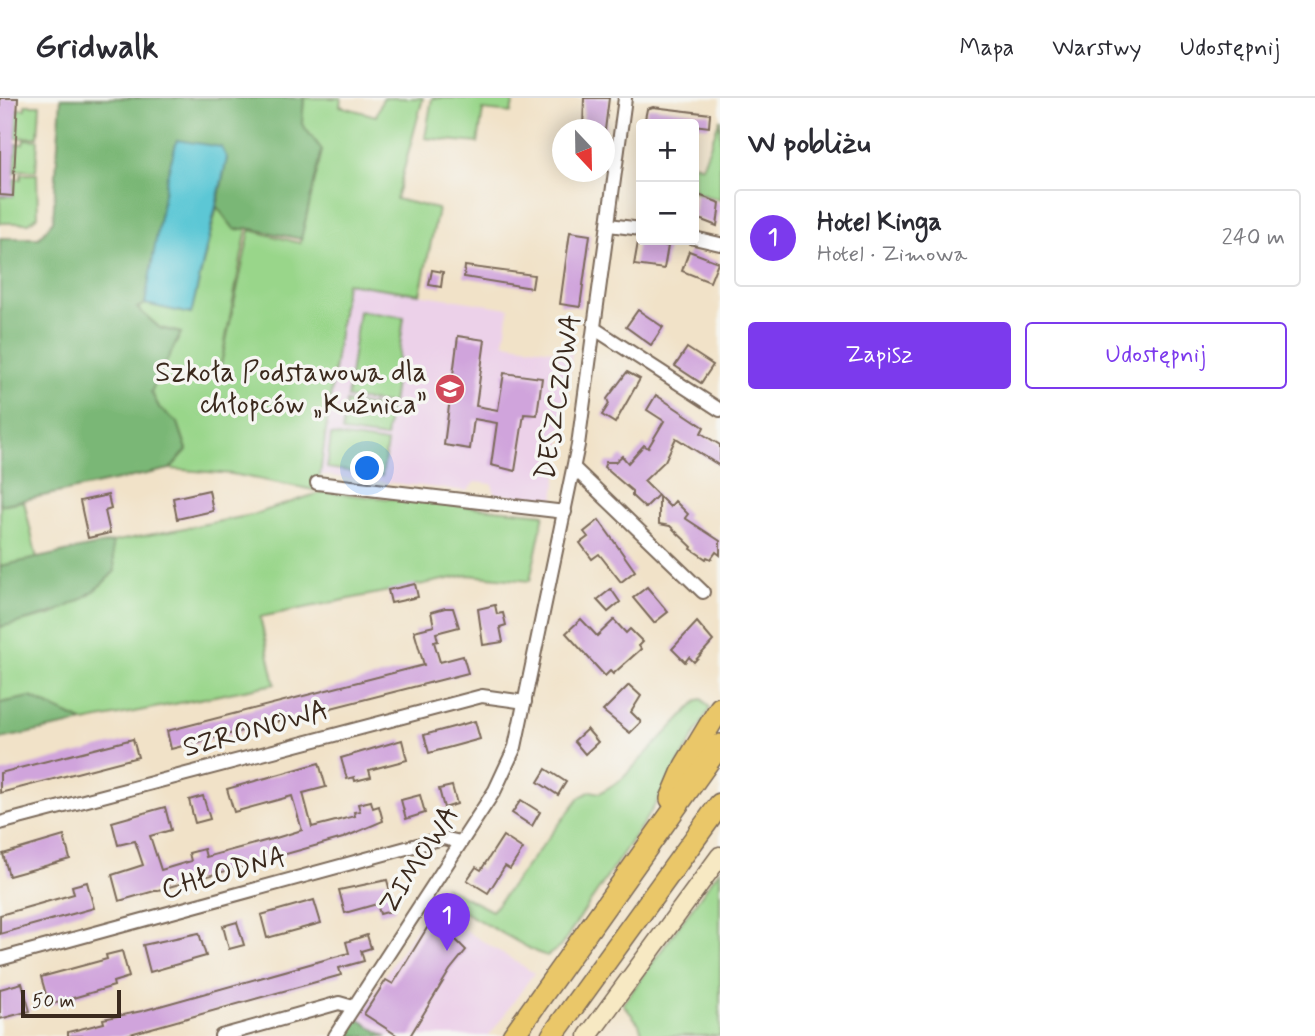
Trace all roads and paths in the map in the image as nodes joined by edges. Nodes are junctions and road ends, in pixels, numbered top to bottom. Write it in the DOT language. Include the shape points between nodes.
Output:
graph roads {
  1 [pos="625,98"];
  2 [pos="609,225"];
  3 [pos="636,228"];
  4 [pos="699,238"];
  5 [pos="720,244"];
  6 [pos="595,329"];
  7 [pos="720,410"];
  8 [pos="574,468"];
  9 [pos="317,484"];
  10 [pos="565,512"];
  11 [pos="703,592"];
  12 [pos="525,702"];
  13 [pos="720,708"];
  14 [pos="720,746"];
  15 [pos="720,804"];
  16 [pos="720,815"];
  17 [pos="0,823"];
  18 [pos="696,839"];
  19 [pos="460,842"];
  20 [pos="652,843"];
  21 [pos="720,856"];
  22 [pos="0,958"];
  23 [pos="353,1007"];
  24 [pos="221,1036"];
  25 [pos="335,1036"];
  26 [pos="513,1036"];
  27 [pos="552,1036"];
  28 [pos="588,1036"];
  1 -- 2 [label="street, DESZCZOWA"];
  2 -- 3 [label="street"];
  2 -- 6 [label="street, DESZCZOWA"];
  4 -- 5 [label="street"];
  6 -- 7 [label="street"];
  6 -- 8 [label="street, DESZCZOWA"];
  8 -- 10 [label="street, DESZCZOWA"];
  8 -- 11 [label="street"];
  9 -- 10 [label="street"];
  10 -- 12 [label="street, DESZCZOWA"];
  12 -- 17 [label="street, SZRONOWA" via="482,696"];
  12 -- 19 [label="street, ZIMOWA" via="507,768"];
  13 -- 20 [label="highway" via="685,766"];
  14 -- 20 [label="highway"];
  15 -- 18 [label="highway"];
  16 -- 18 [label="highway"];
  18 -- 27 [label="highway"];
  19 -- 22 [label="street, CHŁODNA" via="443,838"];
  19 -- 23 [label="street, ZIMOWA"];
  20 -- 26 [label="highway"];
  21 -- 28 [label="street"];
  23 -- 24 [label="street" via="339,1003"];
  23 -- 25 [label="street, ZIMOWA"];
}
